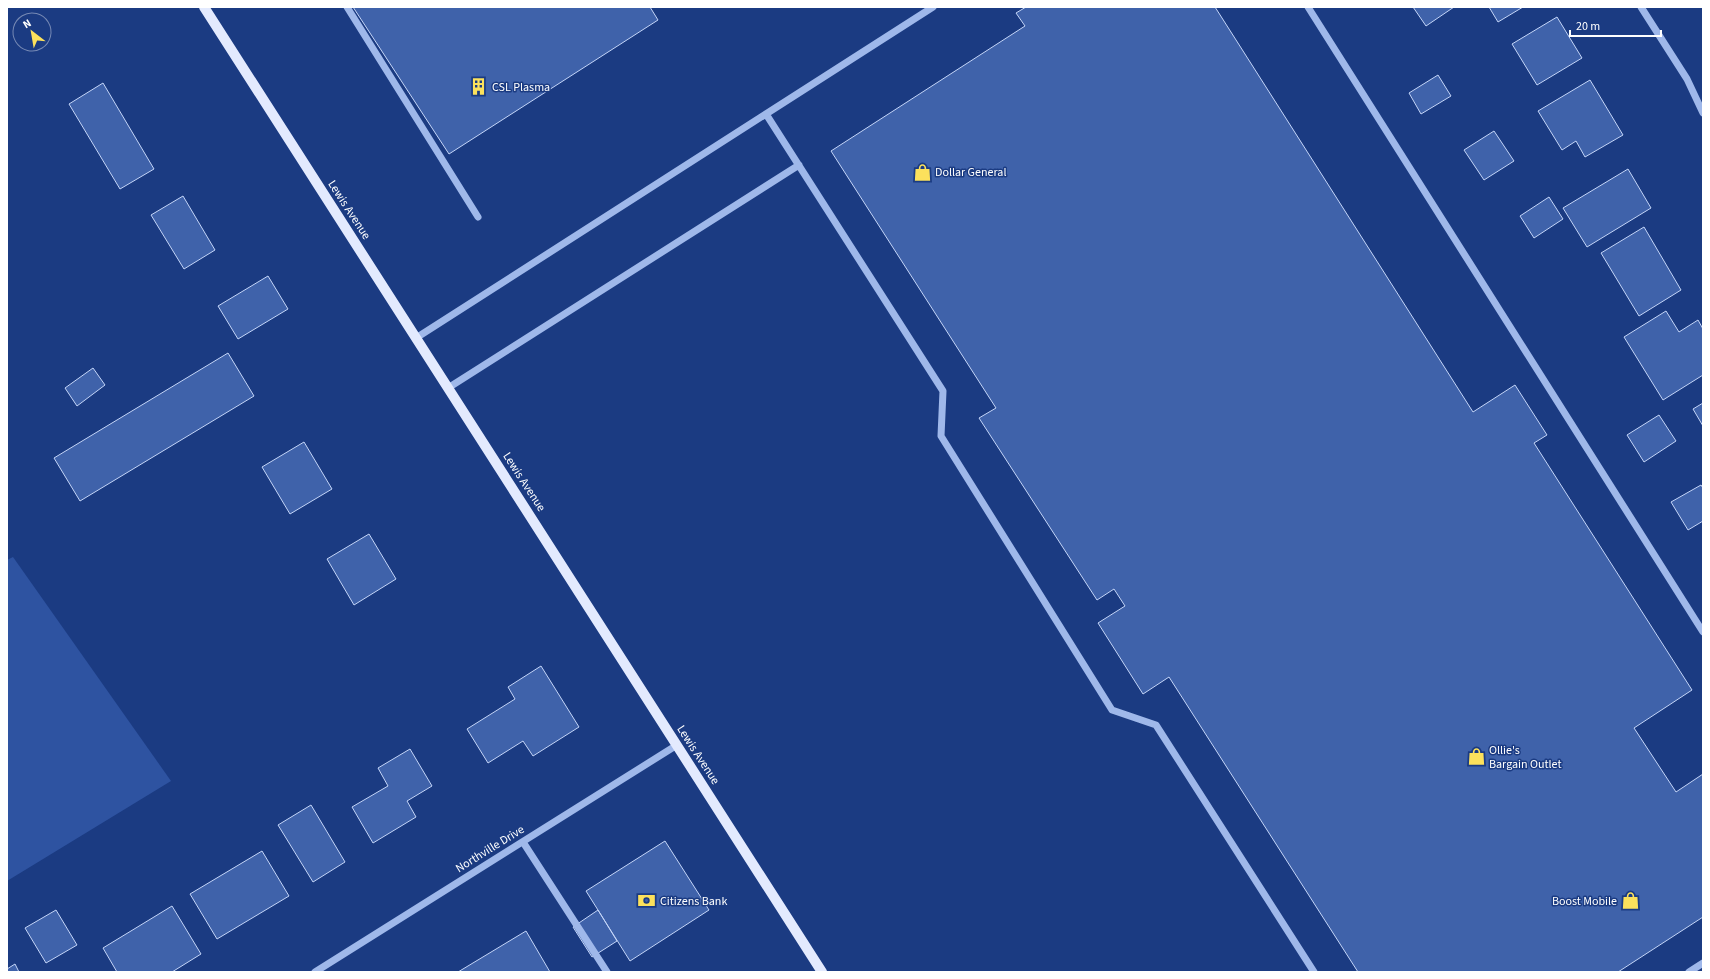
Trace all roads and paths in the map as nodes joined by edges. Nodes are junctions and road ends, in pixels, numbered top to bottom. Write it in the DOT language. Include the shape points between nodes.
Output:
graph roads {
  1 [pos="204,7"];
  2 [pos="348,7"];
  3 [pos="933,7"];
  4 [pos="1308,7"];
  5 [pos="1641,7"];
  6 [pos="766,114"];
  7 [pos="1703,114"];
  8 [pos="799,165"];
  9 [pos="478,216"];
  10 [pos="416,338"];
  11 [pos="448,388"];
  12 [pos="1703,632"];
  13 [pos="676,745"];
  14 [pos="523,842"];
  15 [pos="1703,963"];
  16 [pos="315,972"];
  17 [pos="607,972"];
  18 [pos="822,972"];
  19 [pos="1314,972"];
  20 [pos="1689,972"];
  1 -- 10 [label="main road, Lewis Avenue"];
  2 -- 9 [label="street"];
  3 -- 6 [label="street"];
  4 -- 12 [label="street"];
  5 -- 7 [label="street" via="1687,79"];
  6 -- 8 [label="street"];
  6 -- 10 [label="street"];
  8 -- 11 [label="street"];
  8 -- 19 [label="street" via="943,391 941,436 1112,710 1156,725"];
  10 -- 11 [label="main road, Lewis Avenue"];
  11 -- 13 [label="main road, Lewis Avenue"];
  13 -- 14 [label="street, Northville Drive"];
  13 -- 18 [label="main road, Lewis Avenue"];
  14 -- 16 [label="street, Northville Drive"];
  14 -- 17 [label="street"];
  15 -- 20 [label="street"];
}
